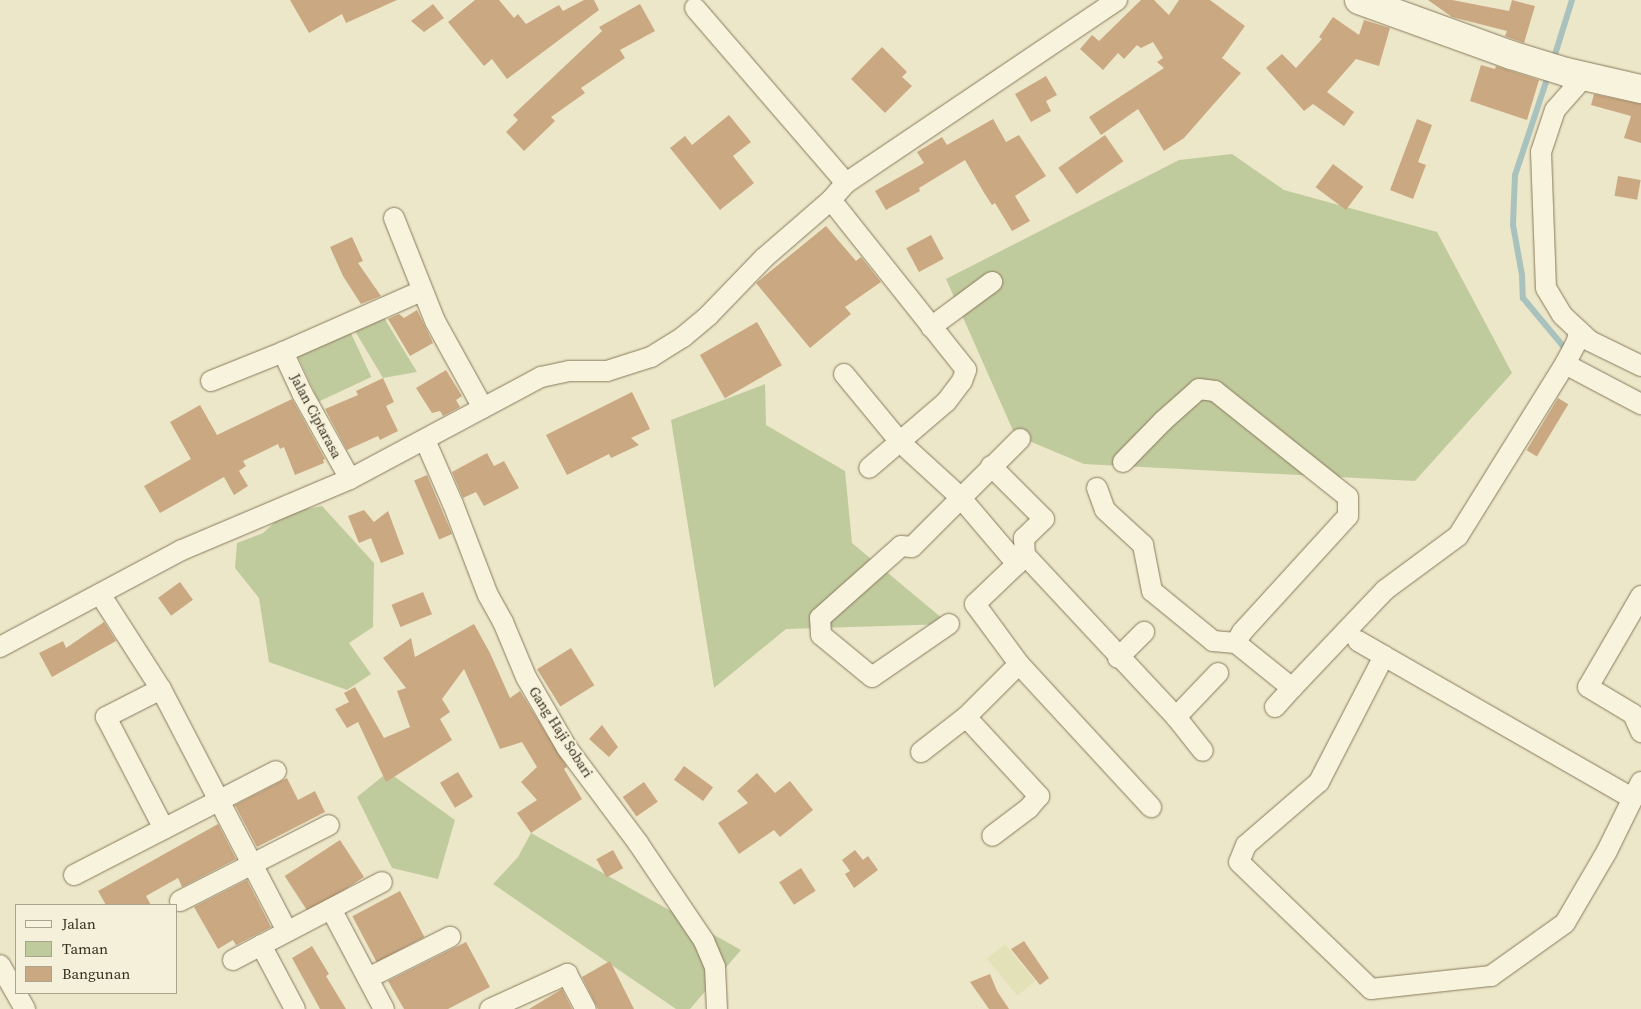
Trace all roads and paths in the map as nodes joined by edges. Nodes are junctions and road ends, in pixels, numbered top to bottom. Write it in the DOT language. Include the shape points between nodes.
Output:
graph roads {
  1 [pos="1117,0"];
  2 [pos="1359,0"];
  3 [pos="695,8"];
  4 [pos="1576,74"];
  5 [pos="1641,89"];
  6 [pos="846,183"];
  7 [pos="831,200"];
  8 [pos="394,218"];
  9 [pos="992,282"];
  10 [pos="421,291"];
  11 [pos="931,327"];
  12 [pos="1578,336"];
  13 [pos="283,352"];
  14 [pos="1565,364"];
  15 [pos="1641,366"];
  16 [pos="844,374"];
  17 [pos="211,381"];
  18 [pos="1641,404"];
  19 [pos="483,408"];
  20 [pos="1020,439"];
  21 [pos="425,440"];
  22 [pos="900,442"];
  23 [pos="1123,462"];
  24 [pos="991,466"];
  25 [pos="868,468"];
  26 [pos="350,479"];
  27 [pos="1097,488"];
  28 [pos="960,496"];
  29 [pos="1021,559"];
  30 [pos="100,594"];
  31 [pos="1641,596"];
  32 [pos="975,604"];
  33 [pos="1144,632"];
  34 [pos="1358,641"];
  35 [pos="1236,643"];
  36 [pos="0,647"];
  37 [pos="1384,656"];
  38 [pos="1118,658"];
  39 [pos="1019,664"];
  40 [pos="1218,673"];
  41 [pos="1292,688"];
  42 [pos="161,689"];
  43 [pos="1275,707"];
  44 [pos="1176,717"];
  45 [pos="966,718"];
  46 [pos="1641,732"];
  47 [pos="1203,751"];
  48 [pos="921,752"];
  49 [pos="276,771"];
  50 [pos="1637,790"];
  51 [pos="219,800"];
  52 [pos="1152,808"];
  53 [pos="329,824"];
  54 [pos="164,829"];
  55 [pos="992,836"];
  56 [pos="252,864"];
  57 [pos="74,875"];
  58 [pos="382,882"];
  59 [pos="180,901"];
  60 [pos="332,909"];
  61 [pos="287,932"];
  62 [pos="450,937"];
  63 [pos="262,944"];
  64 [pos="233,960"];
  65 [pos="0,965"];
  66 [pos="368,978"];
  67 [pos="15,992"];
  68 [pos="16,994"];
  69 [pos="24,1009"];
  70 [pos="295,1009"];
  71 [pos="384,1009"];
  72 [pos="490,1009"];
  73 [pos="586,1009"];
  74 [pos="717,1009"];
  1 -- 6 [label="street"];
  2 -- 4 [label="main road" via="1511,55"];
  3 -- 6 [label="street"];
  4 -- 5 [label="main road"];
  4 -- 12 [label="street" via="1555,110 1541,152 1546,288"];
  6 -- 7 [label="street"];
  7 -- 11 [label="street"];
  7 -- 19 [label="street" via="764,258 696,326 651,357 607,370 569,371 541,377"];
  8 -- 10 [label="street"];
  9 -- 11 [label="street"];
  10 -- 13 [label="street"];
  10 -- 19 [label="street"];
  11 -- 22 [label="street" via="966,370 946,402"];
  12 -- 14 [label="street"];
  12 -- 15 [label="street"];
  13 -- 17 [label="street"];
  13 -- 26 [label="street, Jalan Ciptarasa"];
  14 -- 18 [label="street"];
  14 -- 41 [label="street" via="1458,536 1385,590"];
  16 -- 22 [label="street"];
  19 -- 21 [label="street"];
  20 -- 24 [label="street"];
  21 -- 26 [label="street"];
  21 -- 74 [label="street, Gang Haji Sobari" via="488,595 526,677 567,748 638,843 704,942 715,967"];
  22 -- 25 [label="street"];
  22 -- 28 [label="street"];
  23 -- 35 [label="street" via="1199,389 1215,391 1348,497 1348,516 1242,632"];
  24 -- 28 [label="street"];
  24 -- 29 [label="street" via="1044,519 1024,538"];
  26 -- 30 [label="street" via="182,550"];
  27 -- 35 [label="street" via="1105,510 1143,545 1152,591 1213,640"];
  28 -- 29 [label="street"];
  28 -- 32 [label="street" via="912,547 901,546 820,618 821,636 872,678"];
  29 -- 32 [label="street"];
  29 -- 38 [label="street"];
  30 -- 36 [label="street"];
  30 -- 42 [label="street"];
  31 -- 46 [label="street" via="1588,687 1632,714"];
  32 -- 39 [label="street"];
  33 -- 38 [label="street"];
  34 -- 37 [label="street"];
  35 -- 41 [label="street"];
  37 -- 50 [label="street"];
  37 -- 50 [label="street" via="1319,782 1246,845 1239,862 1371,989 1491,976 1565,923 1607,851"];
  38 -- 44 [label="street"];
  39 -- 45 [label="street"];
  39 -- 52 [label="street"];
  40 -- 44 [label="street"];
  41 -- 43 [label="street"];
  42 -- 51 [label="street"];
  42 -- 54 [label="street" via="106,717"];
  44 -- 47 [label="street"];
  45 -- 48 [label="street"];
  45 -- 55 [label="street" via="1039,796 1029,808"];
  49 -- 51 [label="street"];
  51 -- 54 [label="street"];
  51 -- 56 [label="street"];
  53 -- 56 [label="street"];
  54 -- 57 [label="street"];
  56 -- 59 [label="street"];
  56 -- 61 [label="street"];
  58 -- 60 [label="street"];
  60 -- 61 [label="street"];
  60 -- 66 [label="street"];
  61 -- 63 [label="street"];
  62 -- 66 [label="street"];
  63 -- 64 [label="street"];
  63 -- 70 [label="street"];
  65 -- 67 [label="street"];
  66 -- 71 [label="street"];
  68 -- 69 [label="street"];
  72 -- 73 [label="street" via="568,974"];
}
